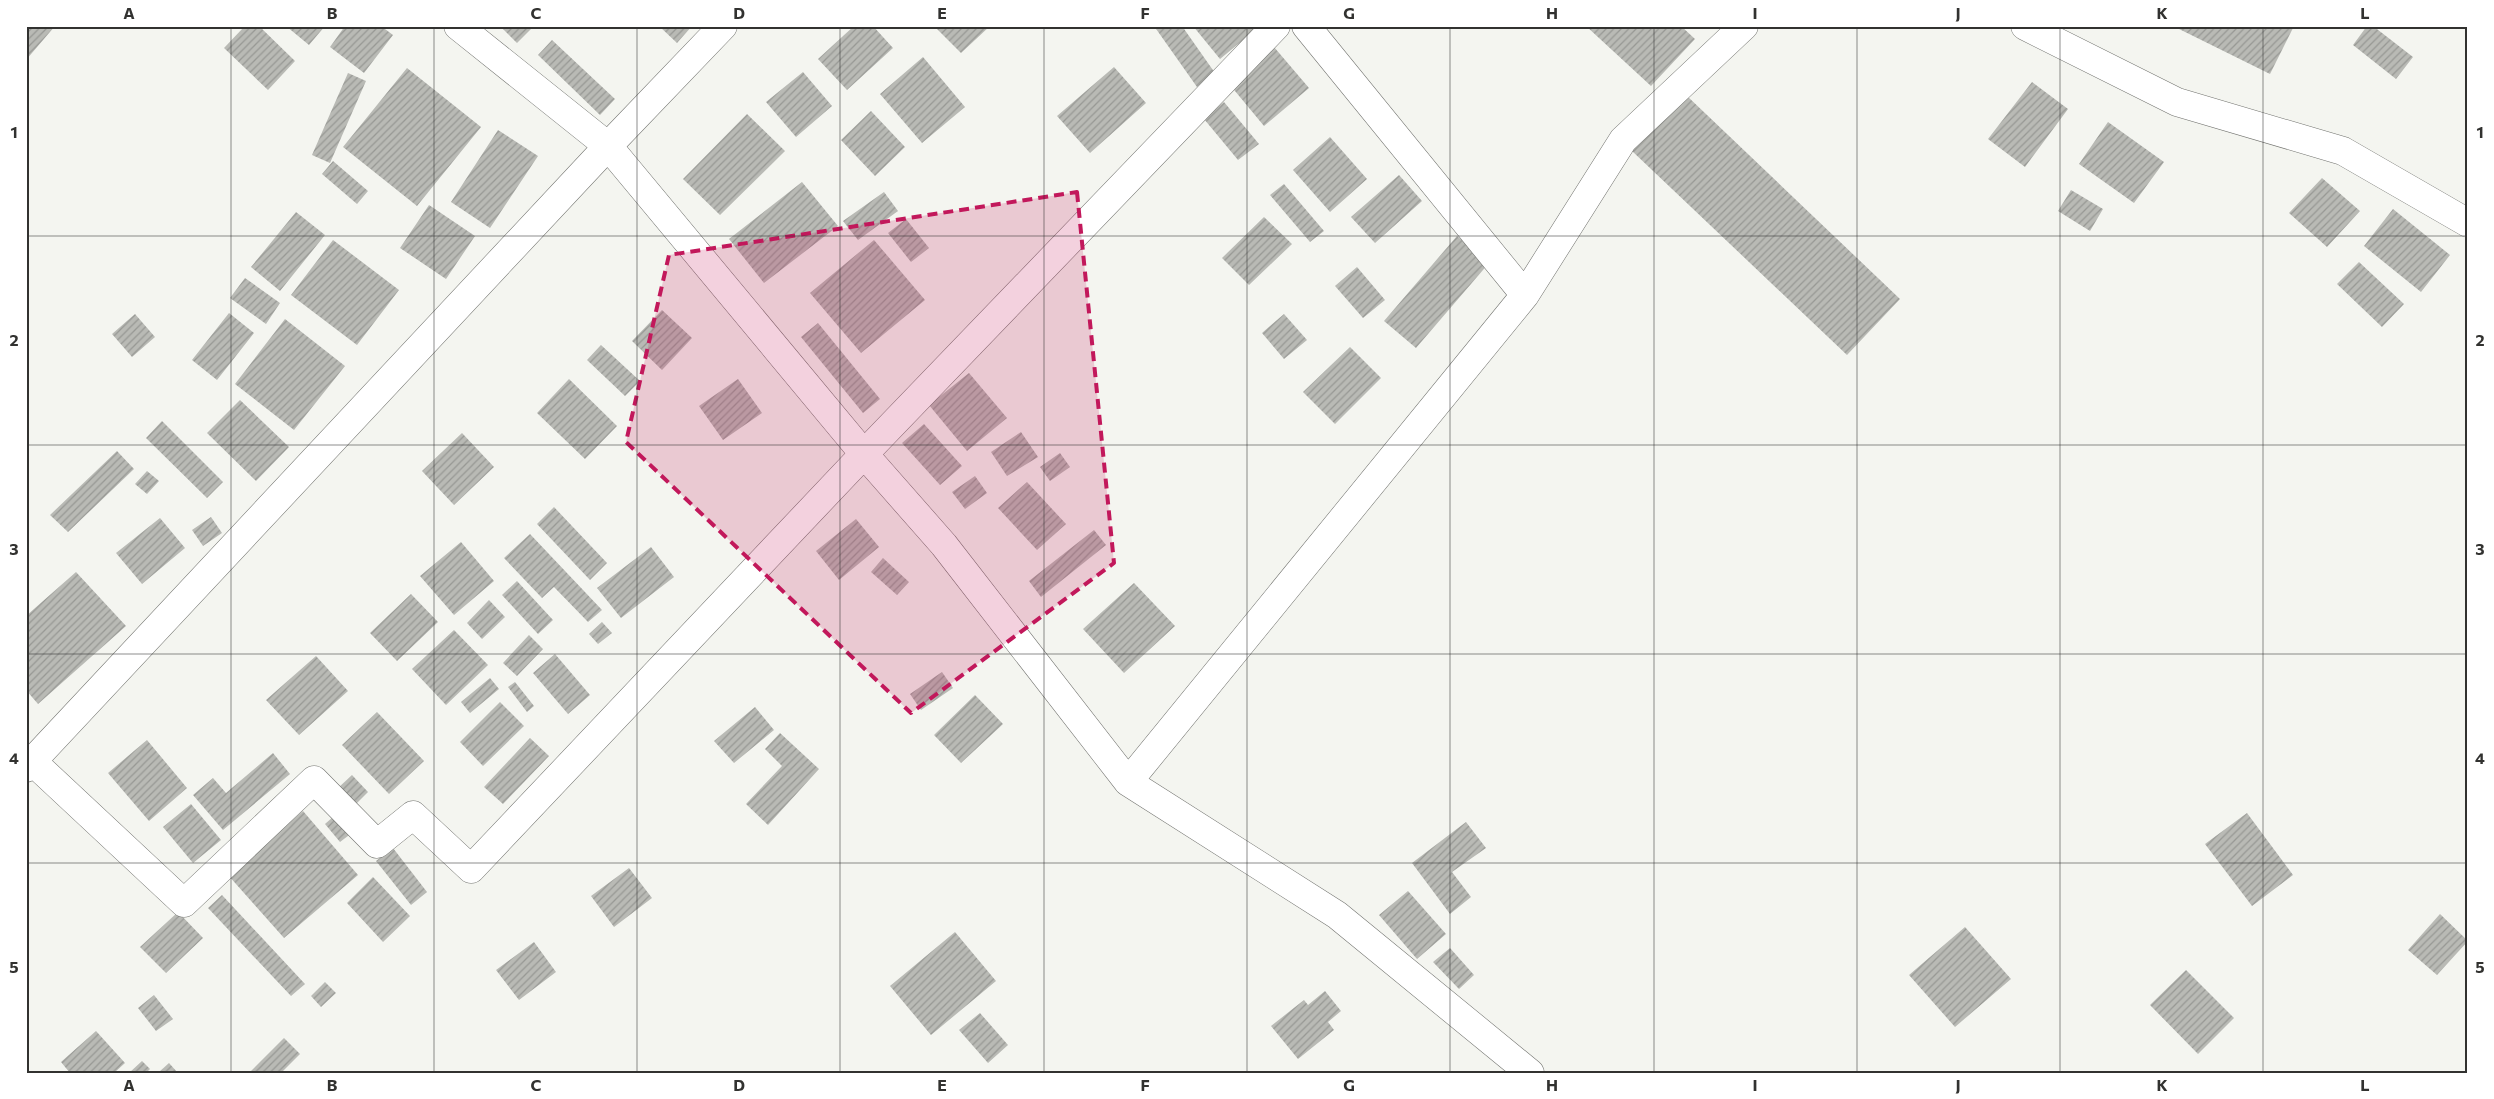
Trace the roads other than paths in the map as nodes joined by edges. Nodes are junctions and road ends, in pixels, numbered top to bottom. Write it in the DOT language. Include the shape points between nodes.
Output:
graph roads {
  1 [pos="458,26"];
  2 [pos="723,26"];
  3 [pos="1276,26"];
  4 [pos="1306,26"];
  5 [pos="1744,26"];
  6 [pos="2025,26"];
  7 [pos="608,146"];
  8 [pos="2468,223"];
  9 [pos="1525,294"];
  10 [pos="864,454"];
  11 [pos="30,765"];
  12 [pos="1128,782"];
  13 [pos="1530,1073"];
  1 -- 7 [label="street"];
  2 -- 7 [label="street"];
  3 -- 10 [label="street"];
  4 -- 9 [label="street"];
  5 -- 9 [label="street" via="1623,140"];
  6 -- 8 [label="street" via="2177,102 2343,151"];
  7 -- 10 [label="street"];
  7 -- 11 [label="street"];
  9 -- 12 [label="street"];
  10 -- 11 [label="street" via="470,869 413,816 377,844 314,780 184,903"];
  10 -- 12 [label="street" via="944,546"];
  12 -- 13 [label="street" via="1337,914"];
}
